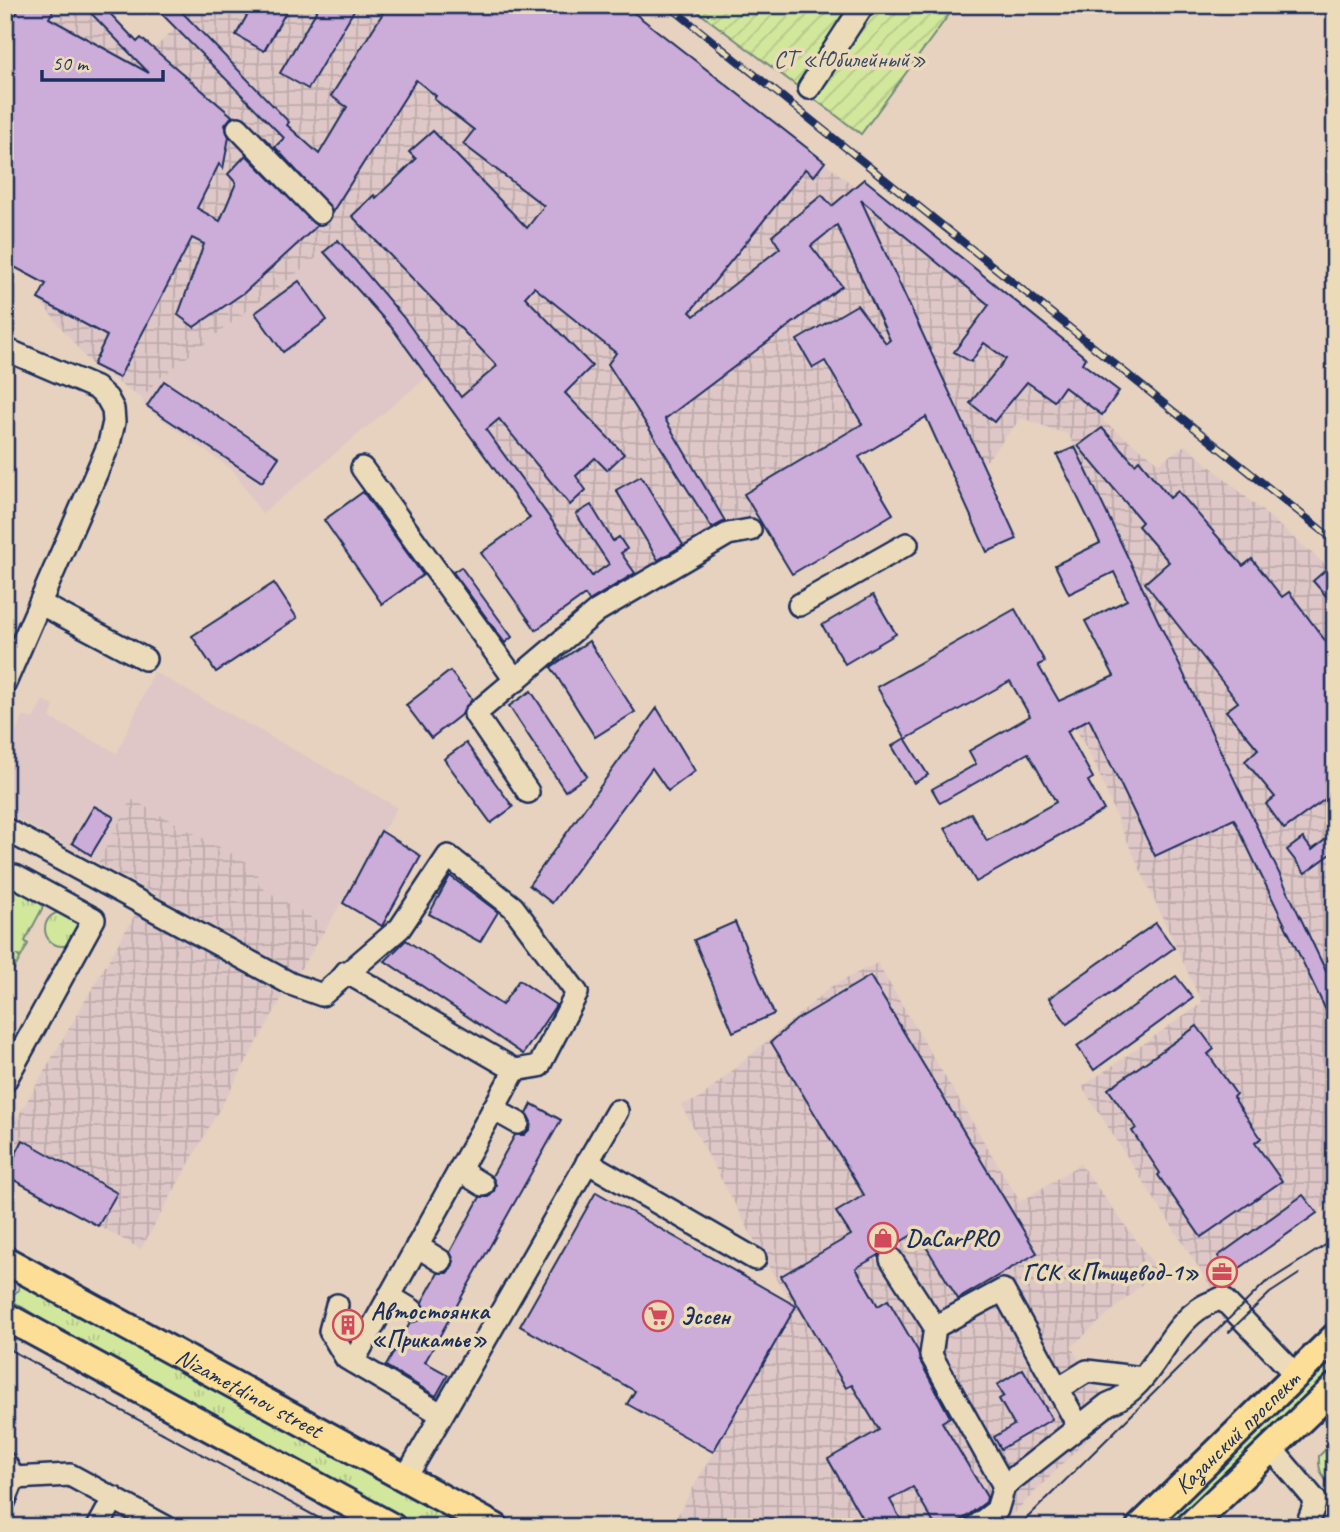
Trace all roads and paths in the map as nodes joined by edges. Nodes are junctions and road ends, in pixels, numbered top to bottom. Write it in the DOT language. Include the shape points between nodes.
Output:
graph roads {
  1 [pos="863,5"];
  2 [pos="809,88"];
  3 [pos="238,128"];
  4 [pos="320,213"];
  5 [pos="5,349"];
  6 [pos="362,468"];
  7 [pos="750,530"];
  8 [pos="907,544"];
  9 [pos="41,604"];
  10 [pos="799,605"];
  11 [pos="145,659"];
  12 [pos="516,681"];
  13 [pos="5,683"];
  14 [pos="528,792"];
  15 [pos="5,829"];
  16 [pos="5,876"];
  17 [pos="346,972"];
  18 [pos="515,1070"];
  19 [pos="5,1081"];
  20 [pos="493,1109"];
  21 [pos="617,1111"];
  22 [pos="518,1123"];
  23 [pos="587,1162"];
  24 [pos="459,1170"];
  25 [pos="483,1185"];
  26 [pos="417,1246"];
  27 [pos="755,1259"];
  28 [pos="891,1259"];
  29 [pos="5,1260"];
  30 [pos="441,1261"];
  31 [pos="5,1269"];
  32 [pos="5,1285"];
  33 [pos="389,1296"];
  34 [pos="337,1305"];
  35 [pos="412,1310"];
  36 [pos="5,1316"];
  37 [pos="934,1327"];
  38 [pos="1335,1337"];
  39 [pos="353,1362"];
  40 [pos="1296,1375"];
  41 [pos="1142,1378"];
  42 [pos="458,1386"];
  43 [pos="1335,1387"];
  44 [pos="1058,1389"];
  45 [pos="476,1398"];
  46 [pos="441,1414"];
  47 [pos="1079,1427"];
  48 [pos="1271,1448"];
  49 [pos="10,1471"];
  50 [pos="405,1479"];
  51 [pos="1004,1486"];
  52 [pos="114,1498"];
  53 [pos="5,1500"];
  54 [pos="99,1527"];
  55 [pos="166,1527"];
  56 [pos="392,1527"];
  57 [pos="495,1527"];
  58 [pos="975,1527"];
  59 [pos="1140,1527"];
  60 [pos="1189,1527"];
  61 [pos="1306,1527"];
  1 -- 2 [label="street"];
  3 -- 4 [label="street"];
  5 -- 9 [label="street" via="96,388 107,398 114,422 94,484"];
  6 -- 12 [label="street"];
  7 -- 12 [label="street" via="728,534 597,611"];
  8 -- 10 [label="street"];
  9 -- 11 [label="street"];
  9 -- 13 [label="street"];
  12 -- 14 [label="street" via="475,715"];
  15 -- 17 [label="street" via="291,984 322,995"];
  16 -- 19 [label="street" via="15,876 94,919"];
  17 -- 18 [label="street"];
  17 -- 18 [label="street" via="400,928 448,856 513,906 578,993 539,1066"];
  18 -- 20 [label="street"];
  20 -- 22 [label="street"];
  20 -- 24 [label="street"];
  21 -- 23 [label="street"];
  23 -- 27 [label="street"];
  23 -- 42 [label="street"];
  24 -- 25 [label="street"];
  24 -- 26 [label="street"];
  26 -- 30 [label="street"];
  26 -- 33 [label="street"];
  28 -- 37 [label="street"];
  29 -- 50 [label="main road, Nizametdinov street"];
  31 -- 32 [label="main road"];
  33 -- 35 [label="street"];
  33 -- 39 [label="street"];
  34 -- 39 [label="street" via="330,1331"];
  36 -- 56 [label="main road, Nizametdinov street"];
  37 -- 44 [label="street" via="1003,1290"];
  37 -- 51 [label="street" via="932,1355"];
  38 -- 40 [label="main road, Казанский проспект"];
  39 -- 46 [label="street"];
  40 -- 41 [label="street" via="1222,1298 1201,1307 1184,1323"];
  40 -- 59 [label="main road, Казанский проспект"];
  41 -- 44 [label="street" via="1087,1371"];
  41 -- 47 [label="street"];
  42 -- 45 [label="street"];
  42 -- 46 [label="street"];
  43 -- 48 [label="main road, Казанский проспект"];
  44 -- 47 [label="street"];
  46 -- 50 [label="street"];
  47 -- 51 [label="street"];
  48 -- 60 [label="main road, Казанский проспект"];
  48 -- 61 [label="street" via="1316,1501"];
  49 -- 52 [label="street" via="63,1473"];
  49 -- 53 [label="street"];
  50 -- 57 [label="main road, Nizametdinov street"];
  51 -- 58 [label="street" via="997,1510"];
  52 -- 54 [label="street"];
  52 -- 55 [label="street"];
}
